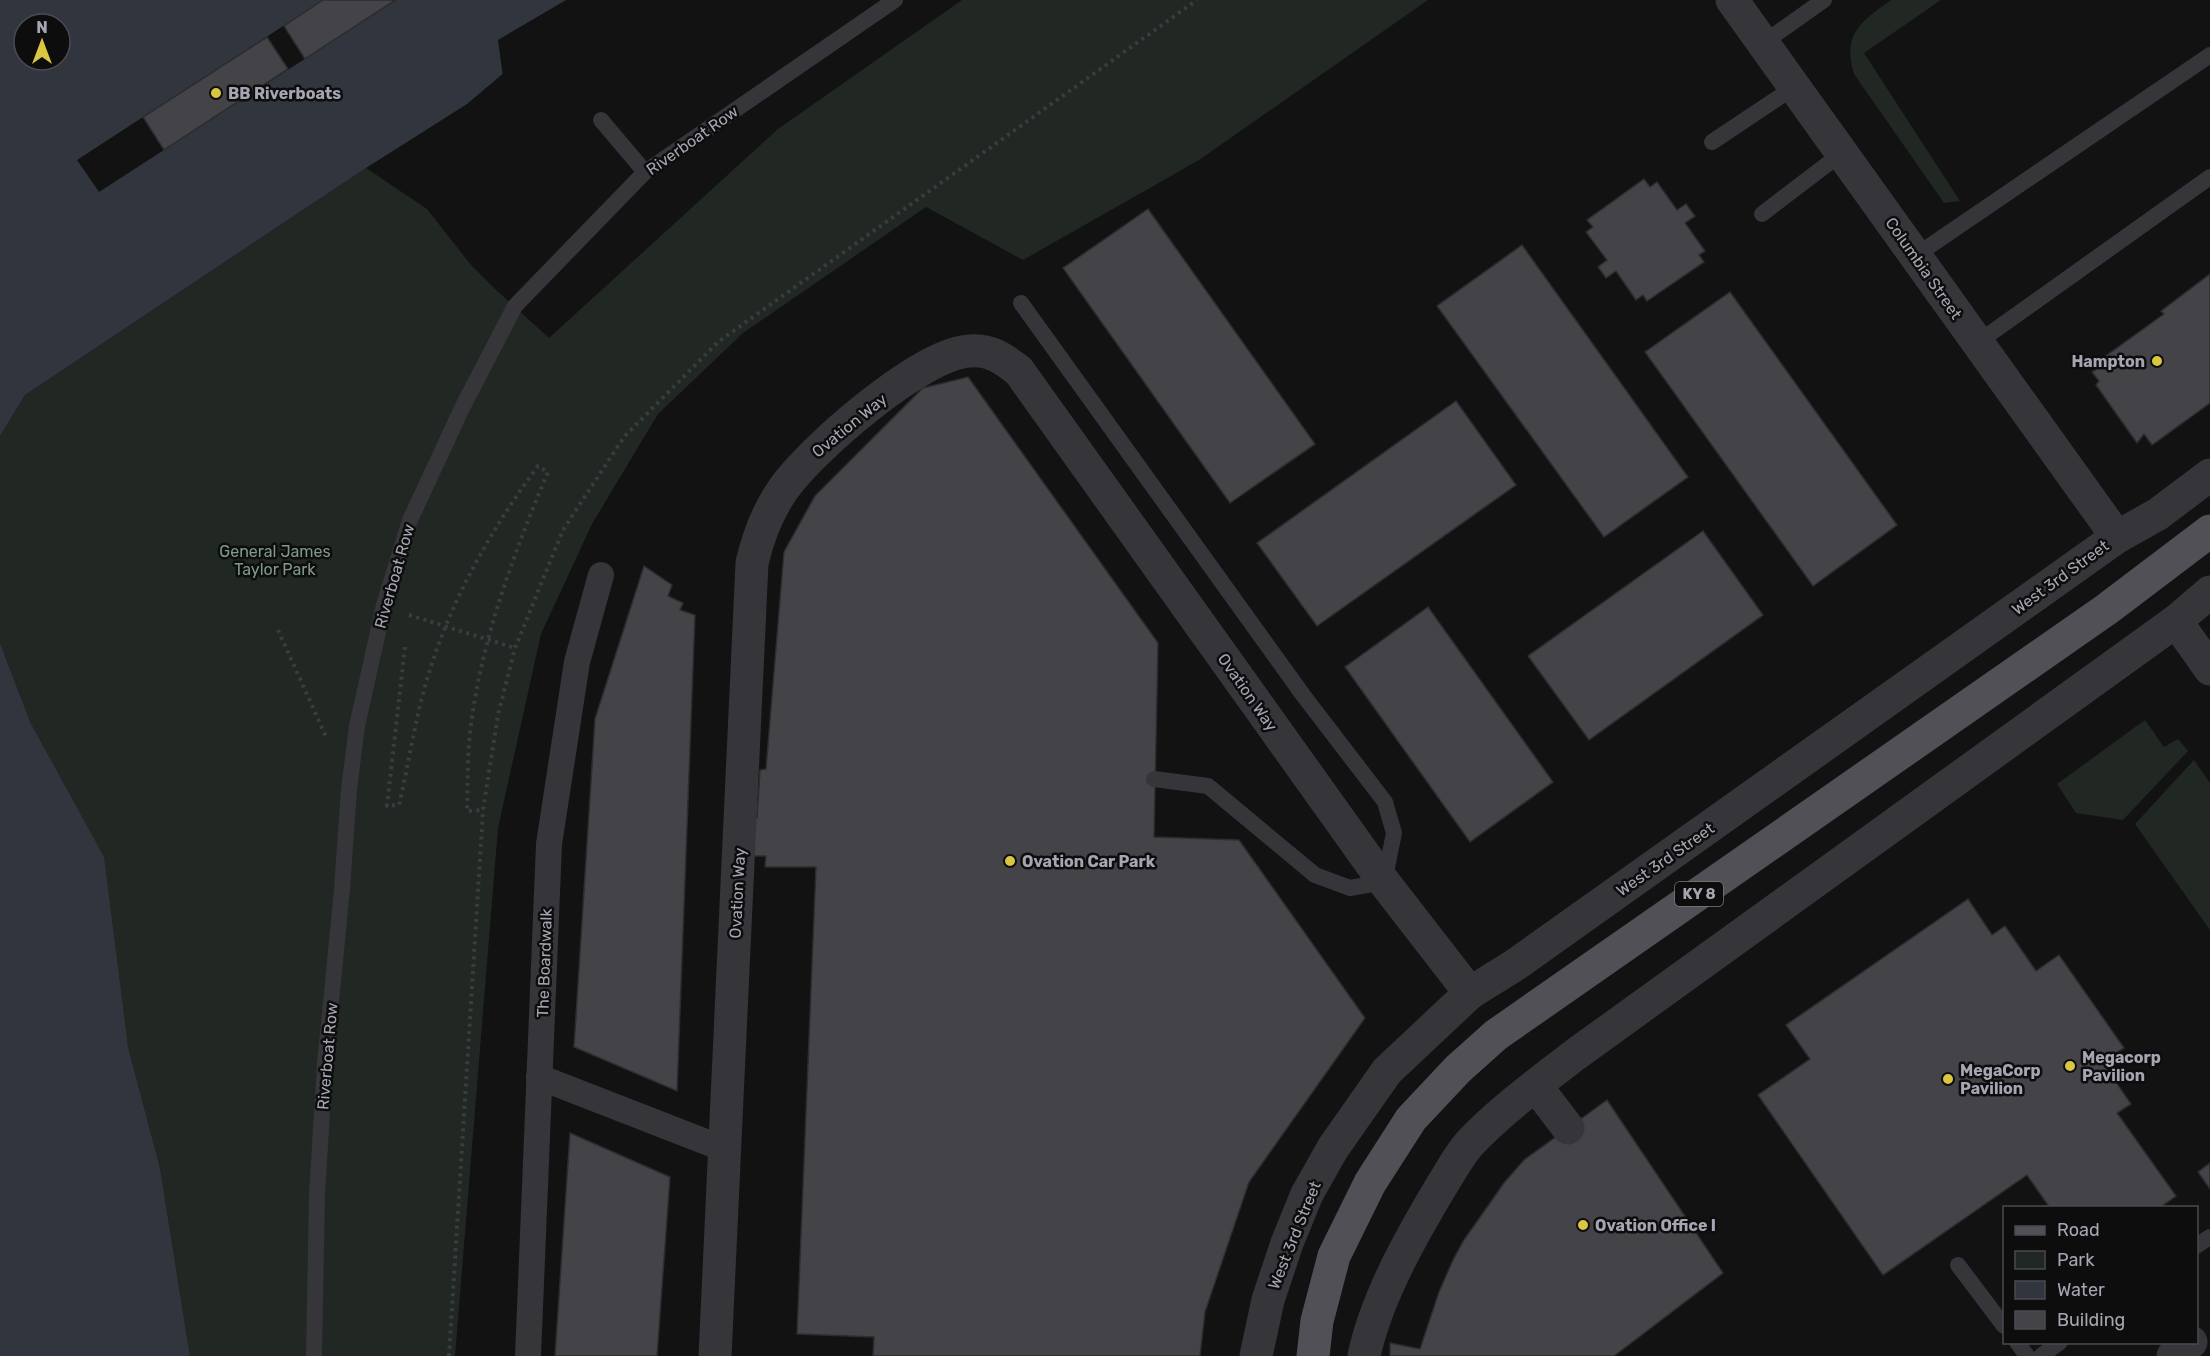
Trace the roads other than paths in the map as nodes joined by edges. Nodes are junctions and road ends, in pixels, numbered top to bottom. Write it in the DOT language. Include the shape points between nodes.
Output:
graph roads {
  1 [pos="895,0"];
  2 [pos="1732,0"];
  3 [pos="1824,0"];
  4 [pos="1763,44"];
  5 [pos="2210,55"];
  6 [pos="1793,88"];
  7 [pos="601,120"];
  8 [pos="1712,142"];
  9 [pos="1842,153"];
  10 [pos="645,172"];
  11 [pos="2210,177"];
  12 [pos="1762,214"];
  13 [pos="1916,256"];
  14 [pos="1021,303"];
  15 [pos="1977,343"];
  16 [pos="2210,475"];
  17 [pos="2210,531"];
  18 [pos="2116,537"];
  19 [pos="601,575"];
  20 [pos="2210,592"];
  21 [pos="2176,621"];
  22 [pos="2210,669"];
  23 [pos="1155,779"];
  24 [pos="1384,882"];
  25 [pos="1470,993"];
  26 [pos="539,1077"];
  27 [pos="1536,1086"];
  28 [pos="1568,1128"];
  29 [pos="724,1149"];
  30 [pos="1958,1265"];
  31 [pos="2003,1325"];
  32 [pos="2057,1344"];
  33 [pos="2189,1344"];
  34 [pos="314,1356"];
  35 [pos="528,1356"];
  36 [pos="715,1356"];
  37 [pos="1256,1356"];
  38 [pos="1313,1356"];
  39 [pos="1364,1356"];
  40 [pos="2041,1356"];
  41 [pos="2173,1356"];
  1 -- 10 [label="lane, Riverboat Row"];
  2 -- 4 [label="street, Columbia Street"];
  3 -- 4 [label="lane"];
  4 -- 6 [label="street, Columbia Street"];
  5 -- 13 [label="lane"];
  6 -- 8 [label="lane"];
  6 -- 9 [label="street, Columbia Street"];
  7 -- 10 [label="lane"];
  9 -- 12 [label="lane"];
  9 -- 13 [label="street, Columbia Street"];
  10 -- 34 [label="lane, Riverboat Row" via="515,306 410,520 384,605 357,726 349,789 325,1064 317,1194"];
  11 -- 15 [label="lane"];
  13 -- 15 [label="street, Columbia Street"];
  14 -- 24 [label="lane" via="1303,695 1385,802 1394,833"];
  15 -- 18 [label="street, Columbia Street"];
  16 -- 18 [label="street, West 3rd Street" via="2158,513"];
  17 -- 38 [label="main road, KY 8" via="2097,616 1496,1035 1458,1069 1411,1119 1370,1183 1334,1256 1317,1321"];
  18 -- 25 [label="street, West 3rd Street" via="1515,965"];
  19 -- 26 [label="street, The Boardwalk" via="577,662 549,844"];
  20 -- 21 [label="street"];
  21 -- 22 [label="street"];
  21 -- 27 [label="street"];
  23 -- 24 [label="lane" via="1208,786 1316,875 1350,888"];
  24 -- 25 [label="street, Ovation Way"];
  24 -- 29 [label="street, Ovation Way" via="1019,370 1002,357 985,351 952,355 923,368 846,424 811,455 782,491 758,534 752,562"];
  25 -- 37 [label="street, West 3rd Street" via="1387,1071 1333,1148 1307,1194 1287,1244 1268,1300"];
  26 -- 29 [label="street"];
  26 -- 35 [label="street, The Boardwalk"];
  27 -- 28 [label="street"];
  27 -- 39 [label="street" via="1469,1144 1449,1174 1393,1275"];
  29 -- 36 [label="street, Ovation Way"];
  30 -- 31 [label="lane"];
  32 -- 40 [label="lane"];
  33 -- 41 [label="street"];
}
